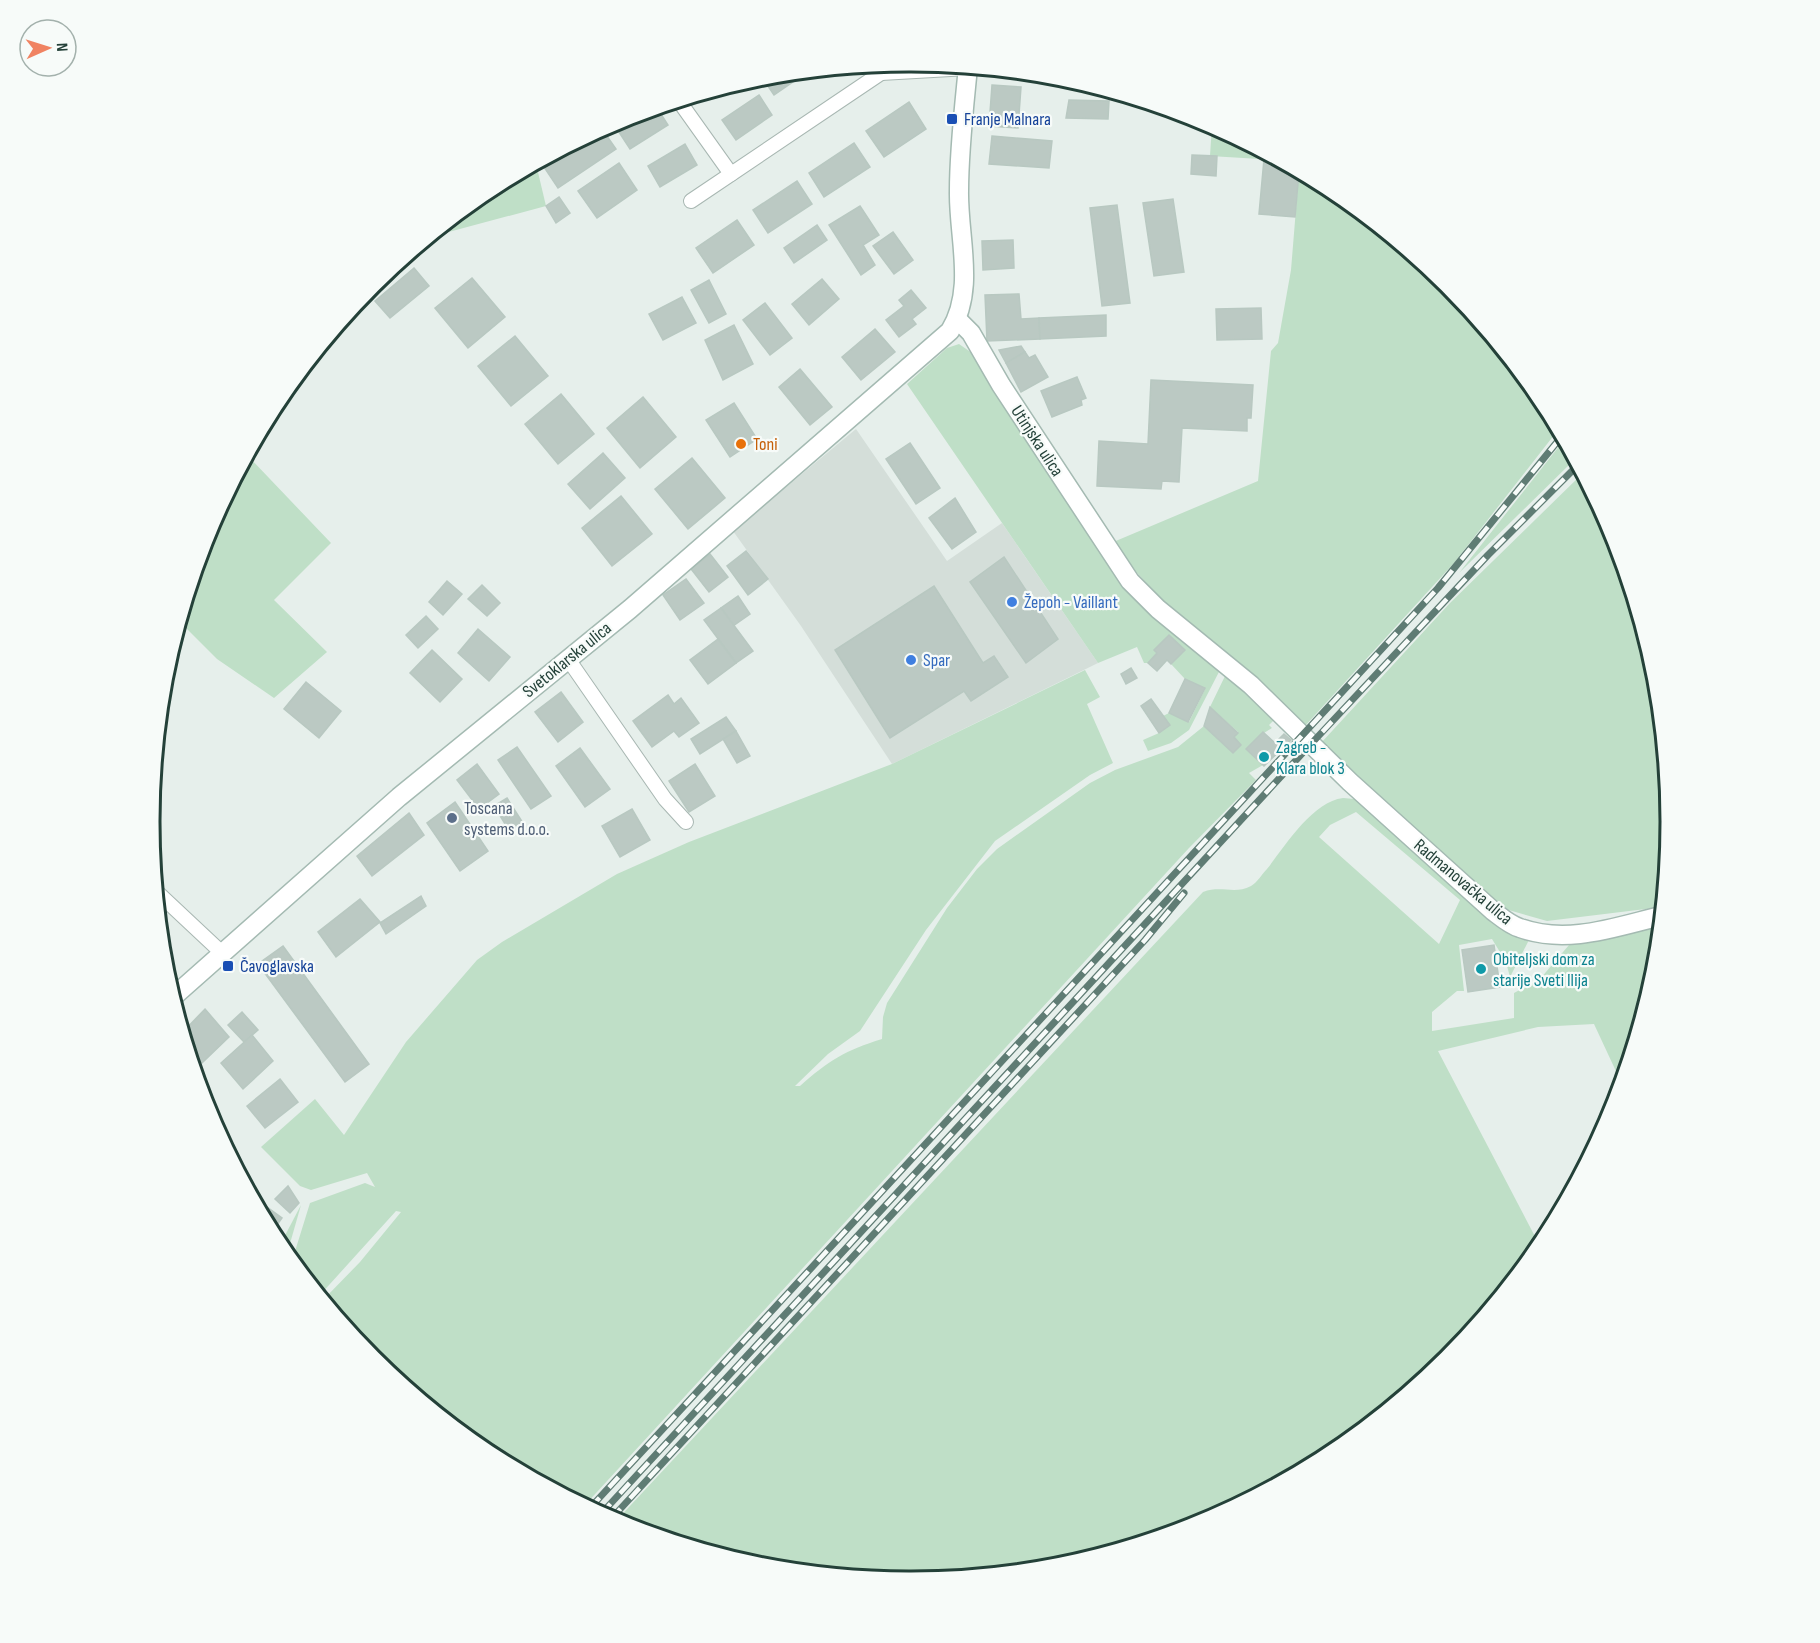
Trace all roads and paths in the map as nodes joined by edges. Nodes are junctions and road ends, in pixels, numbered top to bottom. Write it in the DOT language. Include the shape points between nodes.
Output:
graph roads {
  1 [pos="872,74"];
  2 [pos="968,75"];
  3 [pos="684,108"];
  4 [pos="731,174"];
  5 [pos="692,201"];
  6 [pos="957,319"];
  7 [pos="568,660"];
  8 [pos="1302,736"];
  9 [pos="686,822"];
  10 [pos="165,899"];
  11 [pos="1653,918"];
  12 [pos="221,952"];
  13 [pos="180,991"];
  1 -- 4 [label="street"];
  2 -- 6 [label="street" via="959,194 964,288"];
  3 -- 4 [label="street"];
  4 -- 5 [label="street"];
  6 -- 7 [label="street, Svetoklarska ulica" via="942,339"];
  6 -- 8 [label="street, Utinjska ulica" via="971,333 1130,581 1251,686"];
  7 -- 9 [label="street" via="665,799"];
  7 -- 12 [label="street, Svetoklarska ulica" via="399,797"];
  8 -- 11 [label="street, Radmanovačka ulica" via="1493,911 1518,928 1558,935 1579,934"];
  10 -- 12 [label="street"];
  12 -- 13 [label="street, Svetoklarska ulica"];
}
